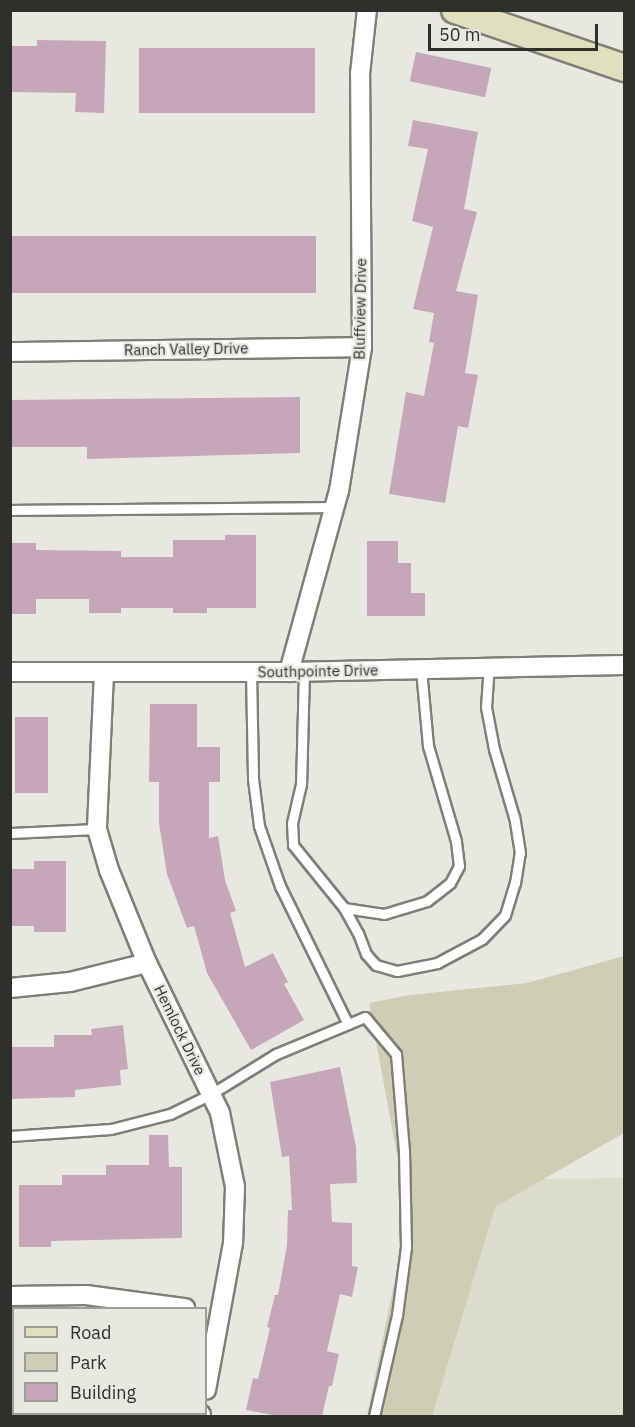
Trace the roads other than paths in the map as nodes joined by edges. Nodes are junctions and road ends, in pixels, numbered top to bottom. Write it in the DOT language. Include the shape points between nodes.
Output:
graph roads {
  1 [pos="367,10"];
  2 [pos="455,10"];
  3 [pos="624,68"];
  4 [pos="362,346"];
  5 [pos="10,352"];
  6 [pos="334,507"];
  7 [pos="10,510"];
  8 [pos="624,665"];
  9 [pos="489,668"];
  10 [pos="422,669"];
  11 [pos="10,672"];
  12 [pos="251,672"];
  13 [pos="297,672"];
  14 [pos="104,673"];
  15 [pos="97,829"];
  16 [pos="10,833"];
  17 [pos="344,908"];
  18 [pos="147,963"];
  19 [pos="10,988"];
  20 [pos="348,1024"];
  21 [pos="211,1094"];
  22 [pos="10,1136"];
  23 [pos="10,1296"];
  24 [pos="177,1307"];
  25 [pos="213,1314"];
  26 [pos="207,1379"];
  27 [pos="374,1416"];
  1 -- 4 [label="street, Bluffview Drive" via="360,74"];
  2 -- 3 [label="street"];
  4 -- 5 [label="street, Ranch Valley Drive"];
  4 -- 6 [label="street, Bluffview Drive"];
  6 -- 7 [label="lane"];
  6 -- 13 [label="street, Bluffview Drive"];
  8 -- 9 [label="street, Southpointe Drive"];
  9 -- 10 [label="street, Southpointe Drive"];
  9 -- 17 [label="lane" via="486,707 520,852 505,915 482,939 437,963 397,971 376,965 366,954"];
  10 -- 13 [label="street, Southpointe Drive"];
  10 -- 17 [label="lane" via="428,746 456,840 459,866 450,883 427,900 384,914"];
  11 -- 14 [label="street, Southpointe Drive"];
  12 -- 13 [label="street, Southpointe Drive"];
  12 -- 14 [label="street, Southpointe Drive"];
  12 -- 20 [label="lane" via="253,779 259,826 280,886"];
  13 -- 17 [label="lane" via="301,784 292,823 293,845"];
  14 -- 15 [label="street, Hemlock Drive"];
  15 -- 16 [label="lane"];
  15 -- 18 [label="street, Hemlock Drive" via="109,870"];
  18 -- 19 [label="street" via="70,982"];
  18 -- 21 [label="street, Hemlock Drive"];
  20 -- 21 [label="lane" via="276,1054"];
  20 -- 27 [label="lane" via="365,1017 396,1054 404,1151 406,1247 397,1315"];
  21 -- 22 [label="lane" via="170,1114 111,1129"];
  21 -- 25 [label="street, Hemlock Drive" via="220,1113 235,1187 236,1219"];
  23 -- 24 [label="street" via="86,1295"];
  25 -- 26 [label="street, Hemlock Drive"];
}
